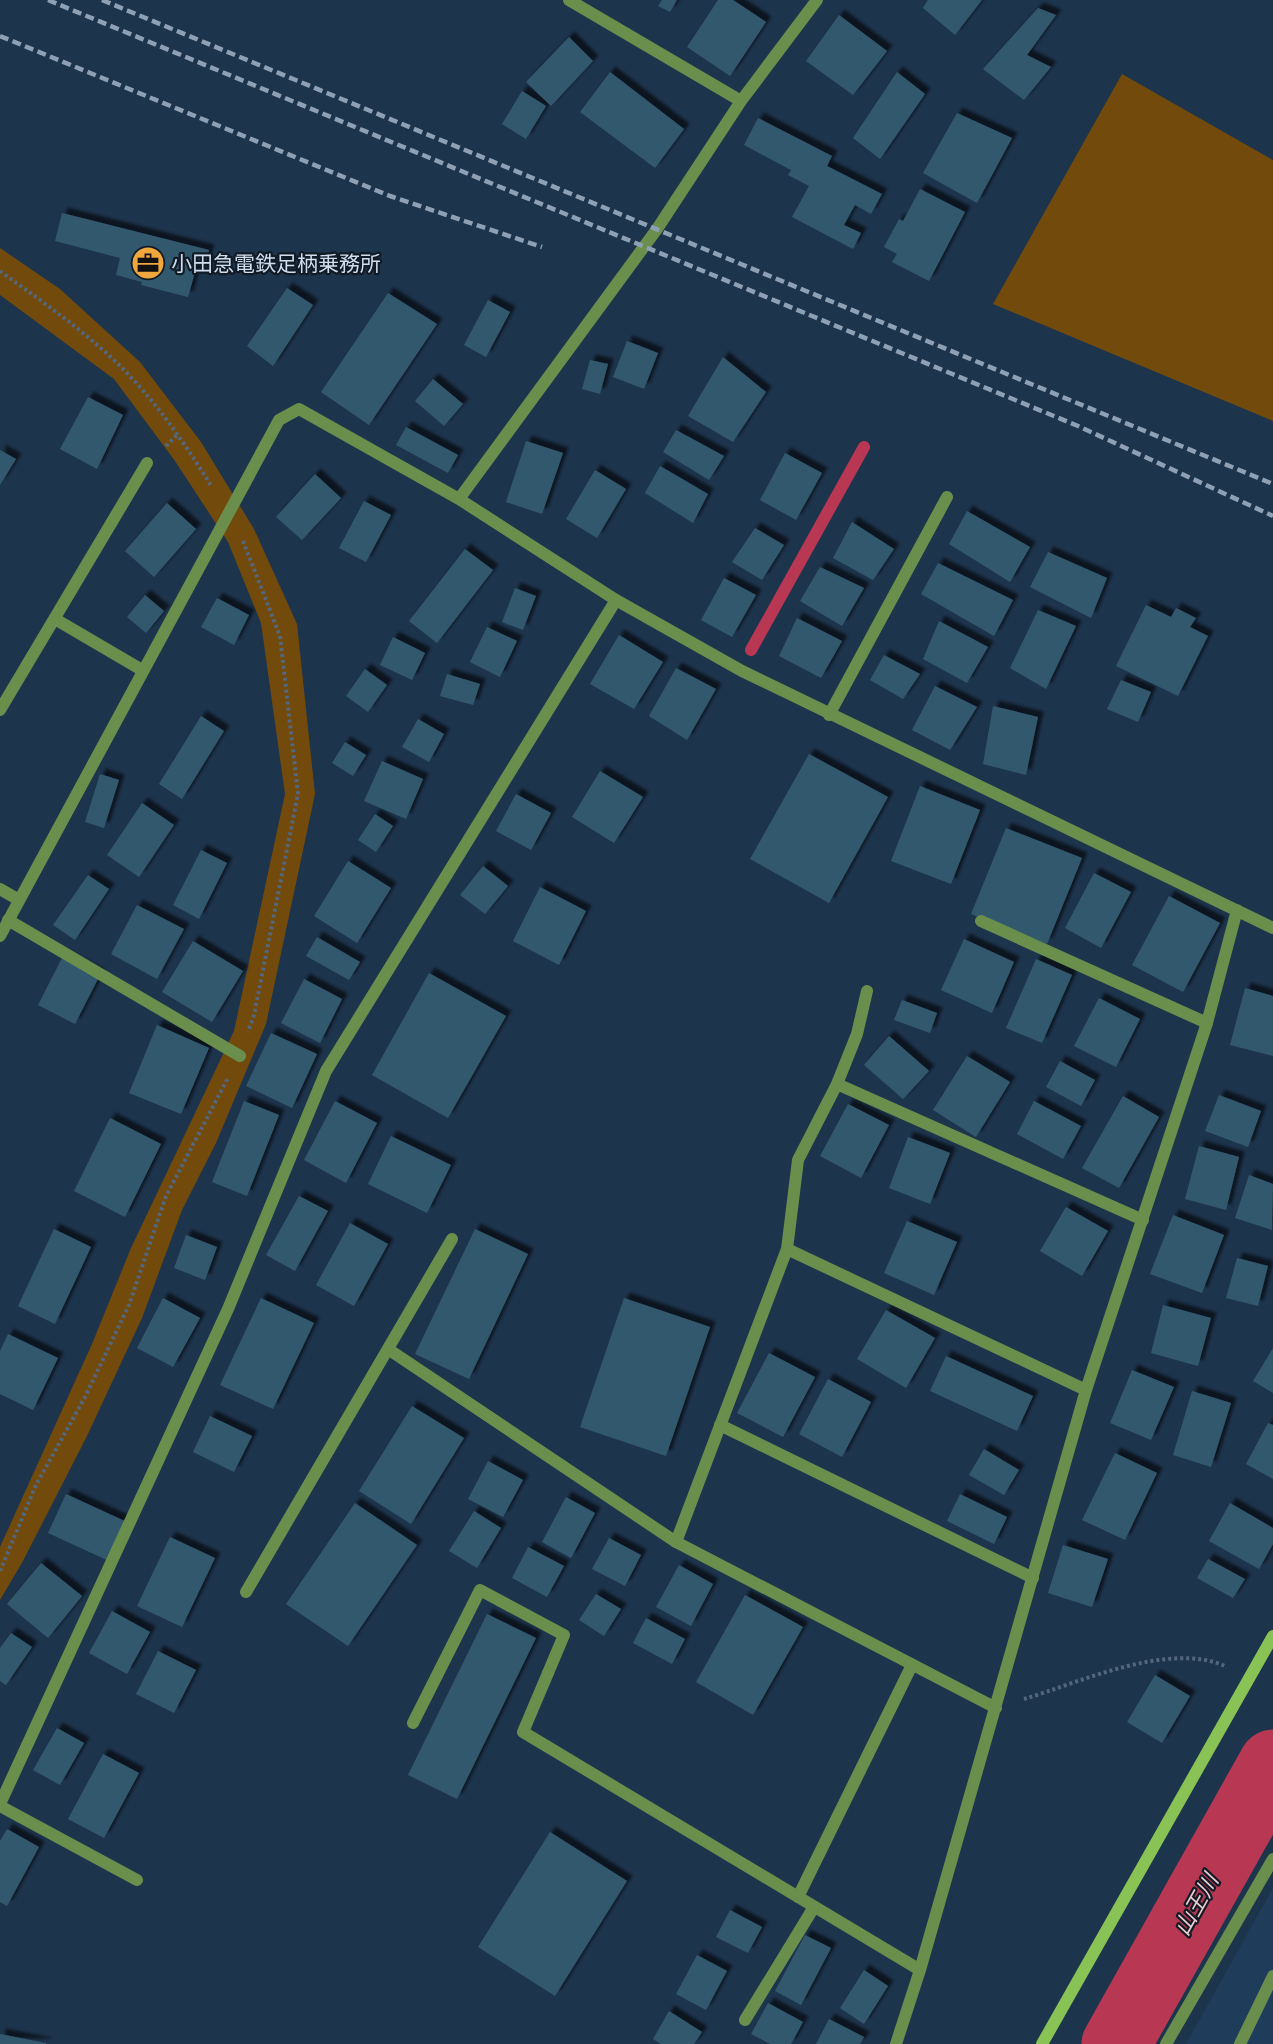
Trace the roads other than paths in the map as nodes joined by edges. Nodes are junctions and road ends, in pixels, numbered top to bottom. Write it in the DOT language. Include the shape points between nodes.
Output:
graph roads {
  1 [pos="569,0"];
  2 [pos="817,0"];
  3 [pos="741,101"];
  4 [pos="147,463"];
  5 [pos="948,497"];
  6 [pos="459,500"];
  7 [pos="616,600"];
  8 [pos="55,619"];
  9 [pos="142,670"];
  10 [pos="0,710"];
  11 [pos="829,715"];
  12 [pos="0,889"];
  13 [pos="19,900"];
  14 [pos="1237,910"];
  15 [pos="8,920"];
  16 [pos="981,921"];
  17 [pos="1273,928"];
  18 [pos="0,936"];
  19 [pos="867,991"];
  20 [pos="1207,1023"];
  21 [pos="240,1056"];
  22 [pos="837,1084"];
  23 [pos="1143,1220"];
  24 [pos="452,1239"];
  25 [pos="787,1249"];
  26 [pos="388,1349"];
  27 [pos="1086,1390"];
  28 [pos="720,1425"];
  29 [pos="676,1542"];
  30 [pos="1033,1578"];
  31 [pos="246,1592"];
  32 [pos="1273,1636"];
  33 [pos="912,1665"];
  34 [pos="996,1708"];
  35 [pos="414,1723"];
  36 [pos="0,1805"];
  37 [pos="1273,1859"];
  38 [pos="137,1880"];
  39 [pos="798,1898"];
  40 [pos="814,1907"];
  41 [pos="920,1970"];
  42 [pos="1273,1976"];
  43 [pos="745,2020"];
  44 [pos="896,2044"];
  45 [pos="1042,2044"];
  46 [pos="1166,2044"];
  47 [pos="1240,2044"];
  1 -- 3 [label="street"];
  2 -- 3 [label="street"];
  3 -- 6 [label="street" via="657,229"];
  4 -- 8 [label="street"];
  5 -- 11 [label="street"];
  6 -- 7 [label="street"];
  6 -- 9 [label="street" via="299,409 279,420"];
  7 -- 11 [label="street"];
  7 -- 36 [label="street" via="326,1071 228,1309"];
  8 -- 9 [label="street"];
  8 -- 10 [label="street"];
  9 -- 13 [label="street"];
  11 -- 14 [label="street"];
  12 -- 13 [label="street"];
  13 -- 15 [label="street"];
  14 -- 17 [label="street"];
  14 -- 20 [label="street"];
  15 -- 18 [label="street"];
  15 -- 21 [label="street"];
  16 -- 20 [label="street"];
  19 -- 22 [label="street" via="857,1034"];
  20 -- 23 [label="street"];
  22 -- 23 [label="street"];
  22 -- 25 [label="street" via="798,1160"];
  23 -- 27 [label="street"];
  24 -- 26 [label="street"];
  25 -- 27 [label="street"];
  25 -- 28 [label="street"];
  26 -- 29 [label="street"];
  26 -- 31 [label="street"];
  27 -- 30 [label="street"];
  28 -- 29 [label="street"];
  28 -- 30 [label="street"];
  29 -- 33 [label="street"];
  30 -- 34 [label="street"];
  32 -- 45 [label="street"];
  33 -- 34 [label="street"];
  33 -- 39 [label="street"];
  34 -- 41 [label="street"];
  35 -- 39 [label="street" via="480,1590 564,1635 524,1732"];
  36 -- 38 [label="street"];
  37 -- 46 [label="street"];
  39 -- 40 [label="street"];
  40 -- 41 [label="street"];
  40 -- 43 [label="street"];
  41 -- 44 [label="street"];
  42 -- 47 [label="street"];
}
